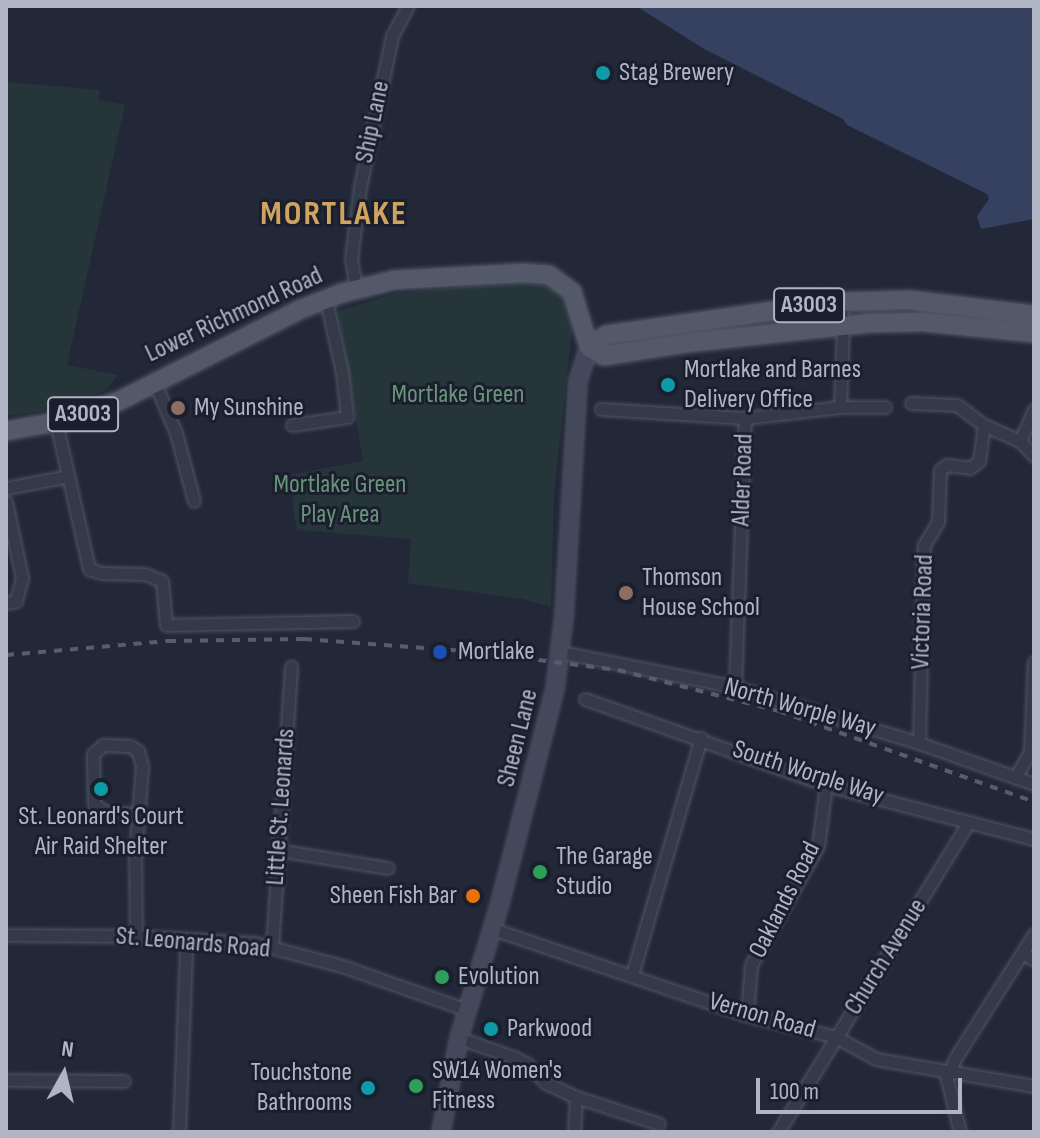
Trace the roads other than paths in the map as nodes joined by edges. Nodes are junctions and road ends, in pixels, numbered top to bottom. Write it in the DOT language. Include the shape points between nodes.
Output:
graph roads {
  1 [pos="408,6"];
  2 [pos="356,289"];
  3 [pos="326,299"];
  4 [pos="840,301"];
  5 [pos="1034,315"];
  6 [pos="843,326"];
  7 [pos="1034,333"];
  8 [pos="589,347"];
  9 [pos="154,381"];
  10 [pos="911,403"];
  11 [pos="840,407"];
  12 [pos="885,407"];
  13 [pos="601,409"];
  14 [pos="1034,409"];
  15 [pos="745,418"];
  16 [pos="56,422"];
  17 [pos="292,425"];
  18 [pos="984,425"];
  19 [pos="6,431"];
  20 [pos="1020,441"];
  21 [pos="1034,456"];
  22 [pos="69,476"];
  23 [pos="6,488"];
  24 [pos="194,501"];
  25 [pos="6,502"];
  26 [pos="6,603"];
  27 [pos="353,621"];
  28 [pos="560,652"];
  29 [pos="1034,662"];
  30 [pos="291,667"];
  31 [pos="735,687"];
  32 [pos="585,699"];
  33 [pos="701,738"];
  34 [pos="919,743"];
  35 [pos="1015,778"];
  36 [pos="1034,784"];
  37 [pos="826,785"];
  38 [pos="137,814"];
  39 [pos="969,822"];
  40 [pos="1034,839"];
  41 [pos="278,850"];
  42 [pos="388,868"];
  43 [pos="493,929"];
  44 [pos="1034,934"];
  45 [pos="6,935"];
  46 [pos="136,936"];
  47 [pos="272,947"];
  48 [pos="186,950"];
  49 [pos="1023,953"];
  50 [pos="1034,960"];
  51 [pos="632,975"];
  52 [pos="467,1010"];
  53 [pos="747,1015"];
  54 [pos="836,1037"];
  55 [pos="459,1038"];
  56 [pos="948,1072"];
  57 [pos="6,1080"];
  58 [pos="124,1081"];
  59 [pos="1034,1086"];
  60 [pos="576,1097"];
  61 [pos="659,1124"];
  62 [pos="782,1131"];
  63 [pos="179,1132"];
  64 [pos="441,1132"];
  65 [pos="574,1132"];
  66 [pos="960,1132"];
  1 -- 2 [label="street, Ship Lane" via="392,36 360,187 351,259"];
  2 -- 3 [label="main road, Lower Richmond Road / A3003"];
  2 -- 8 [label="main road, Lower Richmond Road / A3003" via="394,280 549,275 572,292"];
  3 -- 9 [label="main road, Lower Richmond Road / A3003"];
  3 -- 17 [label="street" via="347,417"];
  4 -- 5 [label="main road, A3003" via="910,300"];
  4 -- 6 [label="street"];
  4 -- 8 [label="main road, A3003" via="606,335"];
  6 -- 7 [label="main road, A3003" via="923,322"];
  6 -- 8 [label="main road, A3003" via="604,356"];
  6 -- 11 [label="street"];
  8 -- 28 [label="main road, Sheen Lane" via="578,381"];
  9 -- 16 [label="main road, Lower Richmond Road / A3003" via="119,401"];
  9 -- 24 [label="street" via="176,433"];
  10 -- 18 [label="street" via="957,405"];
  11 -- 12 [label="street"];
  11 -- 15 [label="street"];
  13 -- 15 [label="street"];
  14 -- 20 [label="street"];
  15 -- 31 [label="street, Alder Road"];
  16 -- 19 [label="main road, Lower Richmond Road / A3003"];
  16 -- 22 [label="street"];
  18 -- 20 [label="street"];
  18 -- 34 [label="street, Victoria Road" via="979,461 970,468 947,465 940,470 938,522 924,545"];
  20 -- 21 [label="street"];
  22 -- 23 [label="street"];
  22 -- 27 [label="street" via="89,569 156,576 164,590 166,625"];
  25 -- 26 [label="street" via="22,578 16,601"];
  28 -- 31 [label="street, North Worple Way"];
  28 -- 43 [label="main road, Sheen Lane" via="552,703"];
  29 -- 35 [label="street" via="1030,752"];
  30 -- 41 [label="street, Little St. Leonards"];
  31 -- 34 [label="street, North Worple Way"];
  32 -- 33 [label="street, South Worple Way"];
  33 -- 37 [label="street, South Worple Way"];
  33 -- 51 [label="street"];
  34 -- 35 [label="street, North Worple Way"];
  35 -- 36 [label="street, North Worple Way"];
  37 -- 39 [label="street, South Worple Way"];
  37 -- 53 [label="street, Oaklands Road" via="818,846 751,965"];
  38 -- 38 [label="street" via="142,766 138,751 103,745 93,754 94,804 105,812"];
  38 -- 46 [label="street"];
  39 -- 40 [label="street, South Worple Way"];
  39 -- 54 [label="street, Church Avenue"];
  41 -- 42 [label="street"];
  41 -- 47 [label="street, Little St. Leonards"];
  43 -- 51 [label="street, Vernon Road"];
  43 -- 52 [label="main road, Sheen Lane"];
  44 -- 49 [label="street"];
  45 -- 46 [label="street, St. Leonards Road"];
  46 -- 47 [label="street, St. Leonards Road"];
  47 -- 52 [label="street, St. Leonards Road"];
  48 -- 63 [label="street"];
  49 -- 50 [label="street"];
  49 -- 56 [label="street"];
  51 -- 53 [label="street, Vernon Road"];
  52 -- 55 [label="main road, Sheen Lane"];
  53 -- 54 [label="street, Vernon Road"];
  54 -- 56 [label="street, Vernon Road" via="876,1059"];
  54 -- 62 [label="street, Church Avenue"];
  55 -- 60 [label="street" via="513,1057 546,1083"];
  55 -- 64 [label="main road, Sheen Lane"];
  56 -- 59 [label="street, Vernon Road"];
  56 -- 66 [label="street"];
  57 -- 58 [label="street"];
  60 -- 61 [label="street"];
  60 -- 65 [label="street"];
}
